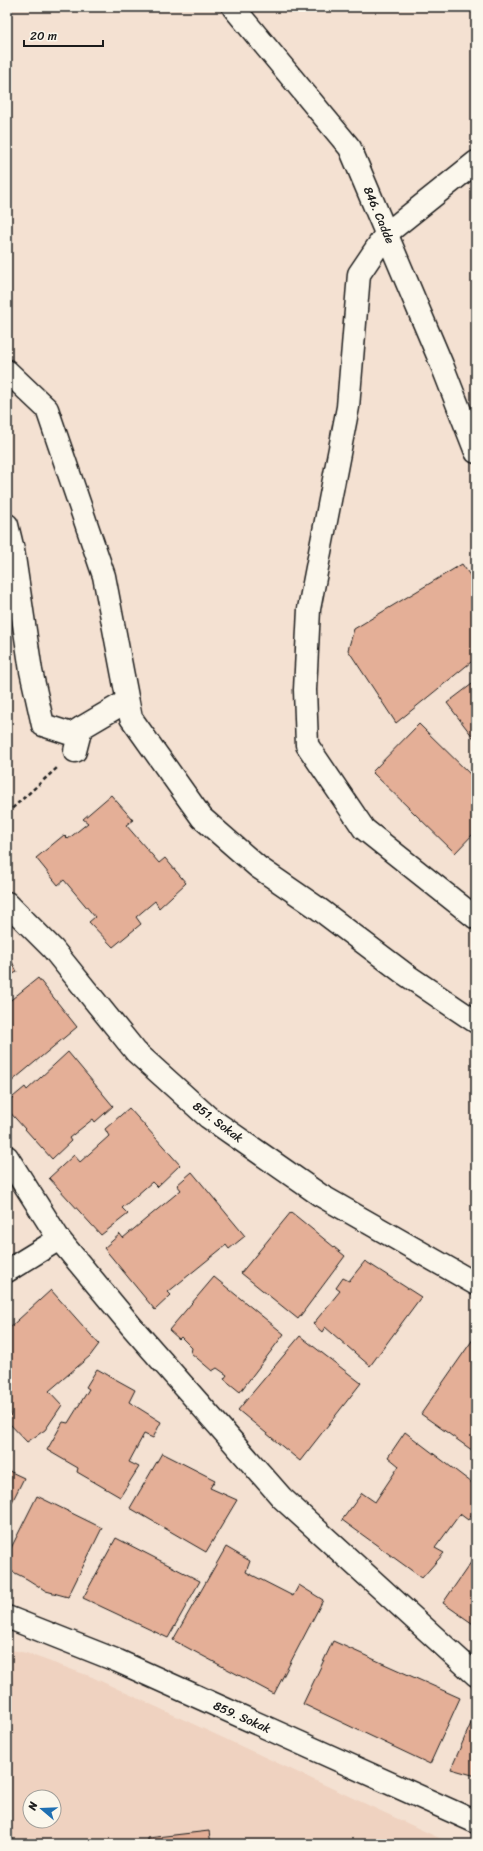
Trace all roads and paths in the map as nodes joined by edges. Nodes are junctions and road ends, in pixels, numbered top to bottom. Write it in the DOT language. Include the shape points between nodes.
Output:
graph roads {
  1 [pos="233,7"];
  2 [pos="476,162"];
  3 [pos="386,234"];
  4 [pos="7,371"];
  5 [pos="476,452"];
  6 [pos="7,525"];
  7 [pos="128,701"];
  8 [pos="81,728"];
  9 [pos="75,752"];
  10 [pos="7,813"];
  11 [pos="7,903"];
  12 [pos="476,918"];
  13 [pos="476,1022"];
  14 [pos="7,1157"];
  15 [pos="59,1239"];
  16 [pos="7,1271"];
  17 [pos="476,1284"];
  18 [pos="7,1616"];
  19 [pos="476,1675"];
  20 [pos="476,1822"];
  1 -- 3 [label="street, 846. Cadde" via="350,148"];
  2 -- 3 [label="street"];
  3 -- 5 [label="street, 846. Cadde"];
  3 -- 12 [label="street" via="359,274 348,408 309,609 305,690 307,746 364,829"];
  4 -- 7 [label="street" via="47,409 104,576"];
  6 -- 8 [label="street" via="31,672 43,725 72,734"];
  7 -- 8 [label="street"];
  7 -- 13 [label="street" via="131,718 202,818 258,867 405,974"];
  8 -- 9 [label="street"];
  9 -- 10 [label="path"];
  11 -- 17 [label="street, 851. Sokak" via="53,949 136,1052 208,1117 320,1195"];
  14 -- 15 [label="street"];
  15 -- 16 [label="street"];
  15 -- 19 [label="street" via="132,1327 282,1498"];
  18 -- 20 [label="street, 859. Sokak" via="118,1661"];
}
